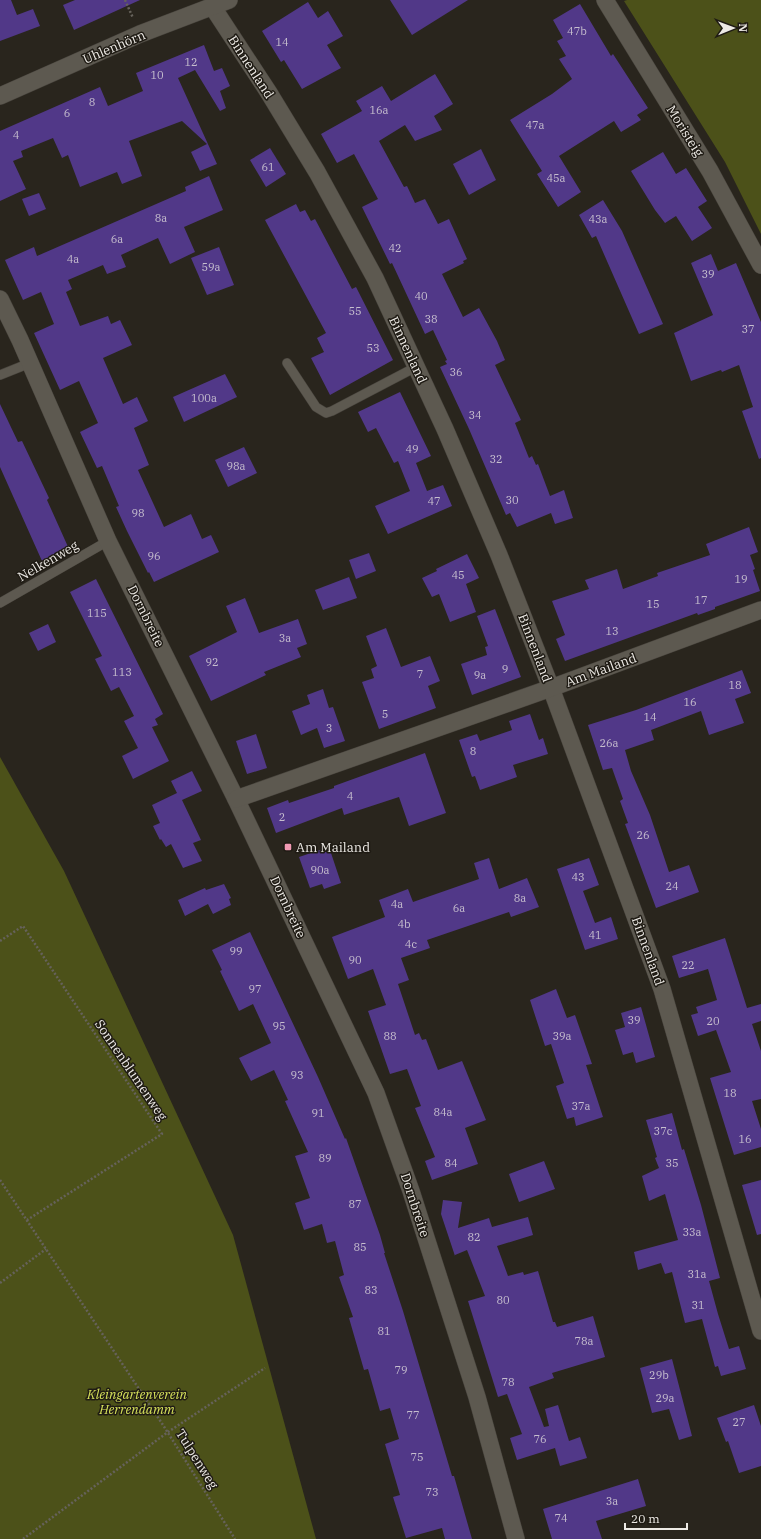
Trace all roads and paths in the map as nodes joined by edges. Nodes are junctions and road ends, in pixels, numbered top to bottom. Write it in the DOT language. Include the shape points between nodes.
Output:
graph roads {
  1 [pos="229,0"];
  2 [pos="605,0"];
  3 [pos="212,6"];
  4 [pos="0,96"];
  5 [pos="761,265"];
  6 [pos="0,299"];
  7 [pos="30,363"];
  8 [pos="287,363"];
  9 [pos="416,367"];
  10 [pos="0,375"];
  11 [pos="108,541"];
  12 [pos="0,603"];
  13 [pos="761,610"];
  14 [pos="551,688"];
  15 [pos="236,799"];
  16 [pos="0,941"];
  17 [pos="0,1180"];
  18 [pos="27,1220"];
  19 [pos="46,1249"];
  20 [pos="0,1283"];
  21 [pos="761,1331"];
  22 [pos="265,1368"];
  23 [pos="168,1432"];
  24 [pos="22,1539"];
  25 [pos="235,1539"];
  26 [pos="516,1539"];
  1 -- 3 [label="street, Uhlenhörn"];
  2 -- 5 [label="street, Moristeig" via="710,170"];
  3 -- 4 [label="street, Uhlenhörn" via="140,34"];
  3 -- 9 [label="street, Binnenland" via="317,172 375,278"];
  6 -- 7 [label="street, Dornbreite"];
  7 -- 10 [label="lane"];
  7 -- 11 [label="street, Dornbreite"];
  8 -- 9 [label="lane" via="316,407 326,412"];
  9 -- 14 [label="street, Binnenland" via="499,555"];
  11 -- 12 [label="lane, Nelkenweg"];
  11 -- 15 [label="street, Dornbreite"];
  13 -- 14 [label="street, Am Mailand"];
  14 -- 15 [label="street, Am Mailand"];
  14 -- 21 [label="street, Binnenland" via="662,988"];
  15 -- 26 [label="street, Dornbreite" via="376,1093 411,1191 472,1383"];
  16 -- 18 [label="path, Sonnenblumenweg" via="23,926 162,1134"];
  17 -- 18 [label="path, Tulpenweg"];
  18 -- 19 [label="path, Tulpenweg"];
  19 -- 20 [label="path"];
  19 -- 23 [label="path, Tulpenweg"];
  22 -- 23 [label="path"];
  23 -- 24 [label="path"];
  23 -- 25 [label="path, Tulpenweg"];
}
